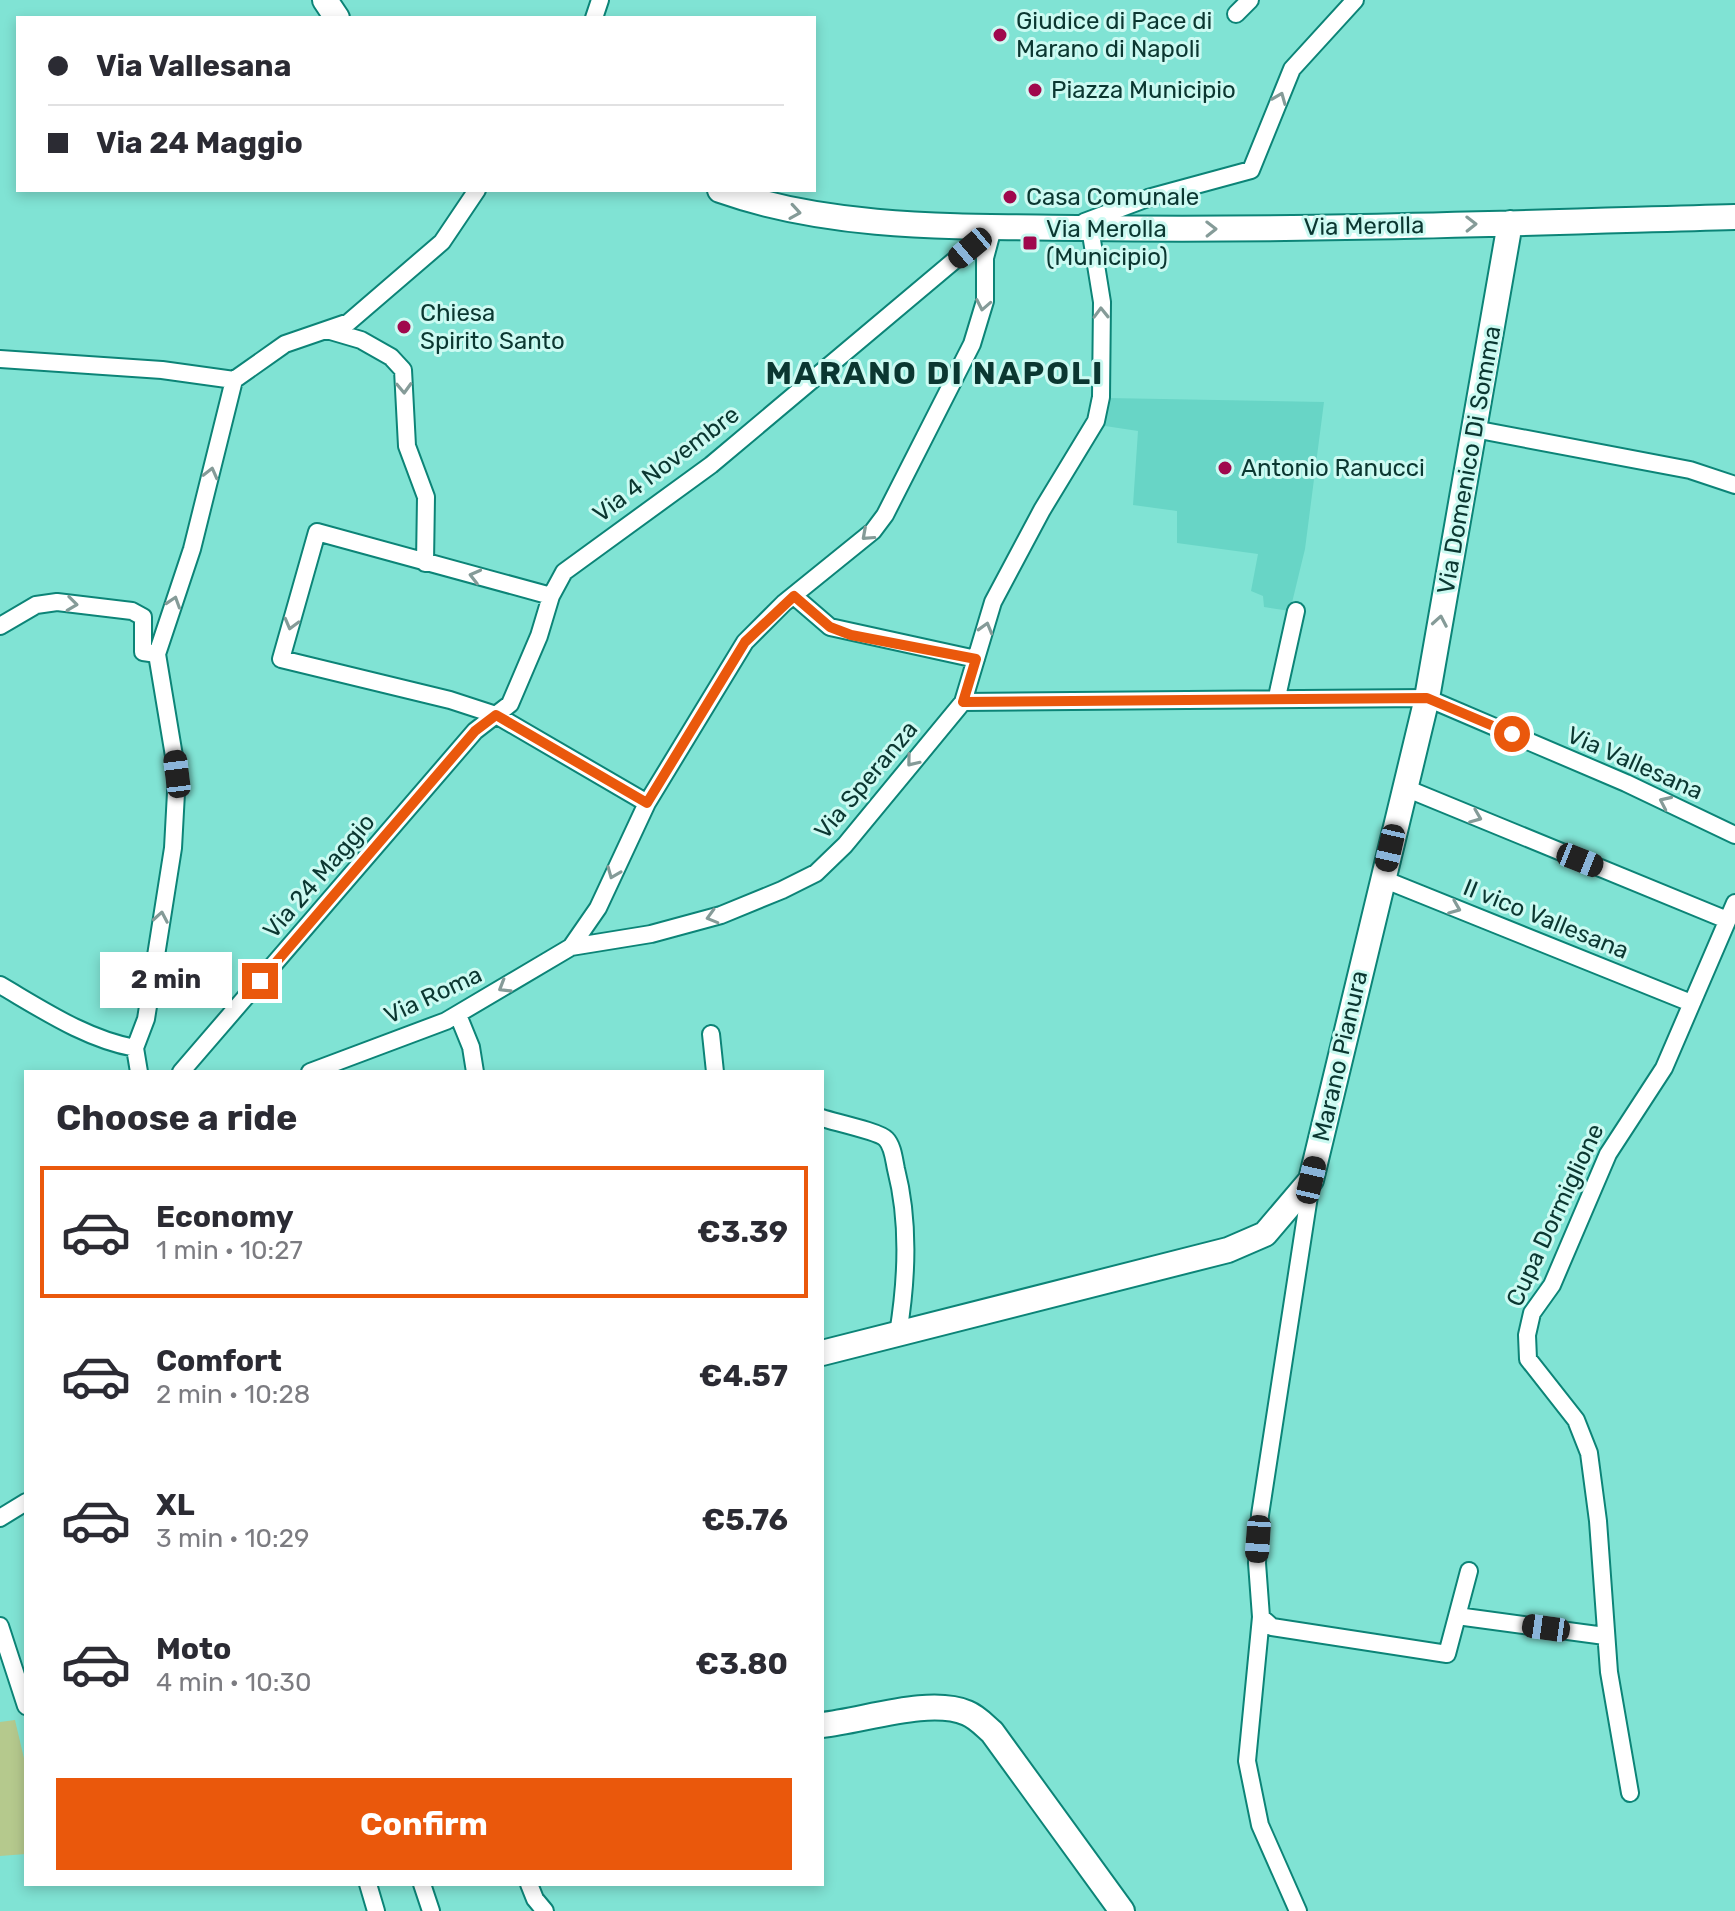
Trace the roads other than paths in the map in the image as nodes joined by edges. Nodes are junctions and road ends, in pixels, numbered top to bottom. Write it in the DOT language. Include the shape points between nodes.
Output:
graph roads {
  1 [pos="1250,0"];
  2 [pos="1355,0"];
  3 [pos="1236,14"];
  4 [pos="476,192"];
  5 [pos="726,192"];
  6 [pos="1735,217"];
  7 [pos="1510,223"];
  8 [pos="993,228"];
  9 [pos="1079,228"];
  10 [pos="327,330"];
  11 [pos="0,359"];
  12 [pos="234,380"];
  13 [pos="1474,429"];
  14 [pos="1735,485"];
  15 [pos="425,563"];
  16 [pos="551,596"];
  17 [pos="794,596"];
  18 [pos="1296,611"];
  19 [pos="0,626"];
  20 [pos="157,654"];
  21 [pos="976,659"];
  22 [pos="1277,697"];
  23 [pos="1427,698"];
  24 [pos="963,702"];
  25 [pos="496,715"];
  26 [pos="1403,787"];
  27 [pos="647,803"];
  28 [pos="1735,835"];
  29 [pos="1383,879"];
  30 [pos="1735,903"];
  31 [pos="1727,920"];
  32 [pos="571,947"];
  33 [pos="0,985"];
  34 [pos="1691,1003"];
  35 [pos="458,1015"];
  36 [pos="711,1034"];
  37 [pos="135,1048"];
  38 [pos="139,1070"];
  39 [pos="183,1070"];
  40 [pos="315,1070"];
  41 [pos="475,1070"];
  42 [pos="715,1070"];
  43 [pos="824,1119"];
  44 [pos="1311,1180"];
  45 [pos="898,1334"];
  46 [pos="824,1352"];
  47 [pos="24,1503"];
  48 [pos="0,1518"];
  49 [pos="1469,1571"];
  50 [pos="1457,1616"];
  51 [pos="1261,1617"];
  52 [pos="0,1626"];
  53 [pos="1605,1636"];
  54 [pos="24,1700"];
  55 [pos="824,1725"];
  56 [pos="1630,1793"];
  57 [pos="369,1886"];
  58 [pos="423,1886"];
  59 [pos="530,1886"];
  60 [pos="376,1911"];
  61 [pos="431,1911"];
  62 [pos="545,1911"];
  63 [pos="1122,1911"];
  64 [pos="1298,1911"];
  1 -- 3 [label="street"];
  9 -- 2 [label="street, one-way" via="1148,198 1251,170 1292,69"];
  4 -- 10 [label="street" via="442,242 349,322"];
  5 -- 8 [label="street, Via Merolla, one-way" via="770,208 826,217"];
  6 -- 7 [label="street, Via Merolla"];
  9 -- 7 [label="street, Via Merolla, one-way"];
  7 -- 13 [label="street, Via Domenico Di Somma"];
  8 -- 9 [label="street, Via Merolla"];
  8 -- 16 [label="street, Via 4 Novembre" via="711,465 564,572"];
  8 -- 17 [label="street, one-way" via="985,258 985,301 972,344 885,515"];
  21 -- 9 [label="street, one-way" via="993,602 1096,421 1102,302"];
  10 -- 12 [label="street" via="285,344"];
  10 -- 15 [label="street, one-way" via="361,340 403,370 407,446 426,497"];
  11 -- 12 [label="street"];
  20 -- 12 [label="street, one-way" via="192,549"];
  13 -- 14 [label="street" via="1690,470"];
  23 -- 13 [label="street, Via Domenico Di Somma, one-way"];
  16 -- 15 [label="street, one-way"];
  15 -- 25 [label="street, one-way" via="317,532 281,659"];
  16 -- 25 [label="street, Via 4 Novembre" via="510,704"];
  17 -- 21 [label="street" via="830,627 851,635"];
  17 -- 27 [label="street" via="745,642"];
  18 -- 22 [label="street"];
  19 -- 20 [label="street, one-way" via="36,605 57,602 132,611 143,617 143,652"];
  37 -- 20 [label="street, one-way" via="146,1019 175,829 177,774"];
  21 -- 24 [label="street"];
  22 -- 23 [label="street"];
  22 -- 24 [label="street"];
  23 -- 26 [label="street, Marano Pianura"];
  28 -- 23 [label="street, Via Vallesana, one-way"];
  24 -- 32 [label="street, Via Speranza, one-way" via="816,873 721,915"];
  25 -- 27 [label="street"];
  25 -- 39 [label="street, Via 24 Maggio" via="475,731"];
  26 -- 29 [label="street, Marano Pianura"];
  26 -- 31 [label="street, one-way"];
  27 -- 32 [label="street, one-way" via="598,908"];
  29 -- 34 [label="street, II vico Vallesana, one-way"];
  29 -- 44 [label="street, Marano Pianura"];
  30 -- 31 [label="street, Cupa Dormiglione"];
  31 -- 34 [label="street, Cupa Dormiglione"];
  32 -- 35 [label="street, Via Roma, one-way"];
  33 -- 37 [label="street" via="68,1024"];
  34 -- 53 [label="street, Cupa Dormiglione" via="1664,1068 1608,1154 1552,1285 1532,1313 1527,1335 1528,1359 1576,1420 1589,1453"];
  35 -- 40 [label="street, Via Roma"];
  35 -- 41 [label="street"];
  36 -- 42 [label="street"];
  37 -- 38 [label="street"];
  43 -- 45 [label="street" via="877,1134 891,1149 903,1197 906,1240"];
  44 -- 45 [label="street, Marano Pianura" via="1265,1234 1228,1250"];
  44 -- 51 [label="street" via="1260,1515"];
  45 -- 46 [label="street, Marano Pianura"];
  47 -- 48 [label="street"];
  49 -- 50 [label="street"];
  50 -- 51 [label="street" via="1447,1654 1272,1627"];
  50 -- 53 [label="street"];
  51 -- 64 [label="street" via="1247,1761 1260,1825"];
  52 -- 54 [label="street"];
  53 -- 56 [label="street, Cupa Dormiglione"];
  55 -- 63 [label="street" via="920,1709 949,1707 971,1714 992,1732"];
  57 -- 60 [label="street"];
  58 -- 61 [label="street"];
  59 -- 62 [label="street"];
}
